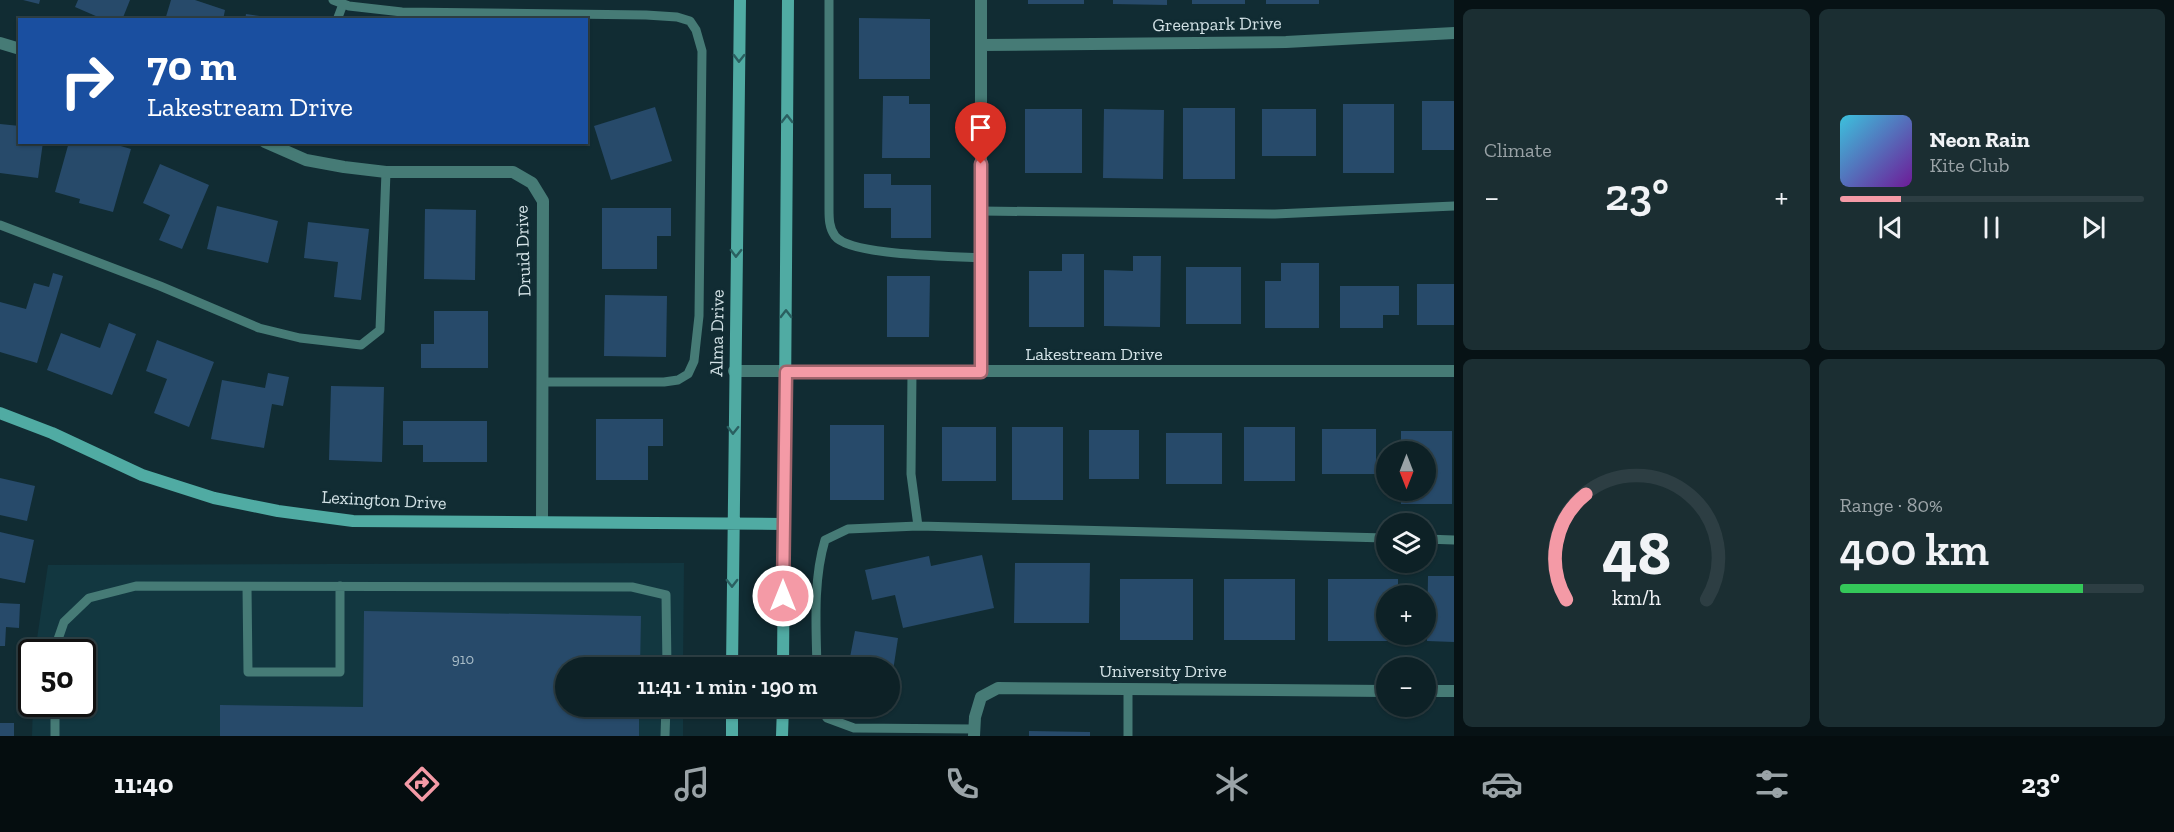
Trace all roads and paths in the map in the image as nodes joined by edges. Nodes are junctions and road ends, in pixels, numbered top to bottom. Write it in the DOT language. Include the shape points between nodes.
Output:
graph roads {
  1 [pos="333,0"];
  2 [pos="740,0"];
  3 [pos="788,0"];
  4 [pos="829,0"];
  5 [pos="981,0"];
  6 [pos="343,4"];
  7 [pos="338,18"];
  8 [pos="1454,33"];
  9 [pos="0,43"];
  10 [pos="981,45"];
  11 [pos="18,48"];
  12 [pos="284,146"];
  13 [pos="386,172"];
  14 [pos="1454,206"];
  15 [pos="981,211"];
  16 [pos="0,225"];
  17 [pos="981,258"];
  18 [pos="734,371"];
  19 [pos="786,372"];
  20 [pos="912,372"];
  21 [pos="981,372"];
  22 [pos="1454,372"];
  23 [pos="543,381"];
  24 [pos="0,413"];
  25 [pos="542,522"];
  26 [pos="784,524"];
  27 [pos="732,525"];
  28 [pos="918,526"];
  29 [pos="1376,538"];
  30 [pos="1436,539"];
  31 [pos="1454,540"];
  32 [pos="340,586"];
  33 [pos="247,587"];
  34 [pos="58,639"];
  35 [pos="667,657"];
  36 [pos="732,657"];
  37 [pos="783,657"];
  38 [pos="817,657"];
  39 [pos="1128,689"];
  40 [pos="1376,691"];
  41 [pos="1436,691"];
  42 [pos="1454,691"];
  43 [pos="55,717"];
  44 [pos="666,717"];
  45 [pos="732,717"];
  46 [pos="783,717"];
  47 [pos="826,717"];
  48 [pos="974,733"];
  49 [pos="55,736"];
  50 [pos="666,736"];
  51 [pos="732,736"];
  52 [pos="782,736"];
  53 [pos="1128,736"];
  1 -- 6 [label="lane"];
  2 -- 18 [label="main road, Alma Drive, one-way"];
  19 -- 3 [label="main road, one-way"];
  4 -- 17 [label="lane" via="829,209 835,237 849,246 870,250"];
  5 -- 10 [label="street"];
  6 -- 7 [label="lane"];
  6 -- 23 [label="lane" via="402,12 677,17 690,21 696,30 702,51 699,316 694,361 688,374 678,380"];
  8 -- 10 [label="street, Greenpark Drive" via="1286,42"];
  9 -- 11 [label="street"];
  10 -- 15 [label="street"];
  12 -- 13 [label="street, Druid Drive" via="306,159"];
  13 -- 16 [label="lane" via="380,330 361,345 300,338 259,328"];
  13 -- 23 [label="street, Druid Drive" via="513,172 532,183 543,201"];
  14 -- 15 [label="lane" via="1275,214"];
  15 -- 17 [label="street"];
  17 -- 21 [label="street"];
  18 -- 19 [label="street, Lakestream Drive"];
  18 -- 27 [label="main road, Alma Drive, one-way"];
  19 -- 20 [label="street, Lakestream Drive"];
  19 -- 26 [label="main road"];
  20 -- 21 [label="street, Lakestream Drive"];
  20 -- 28 [label="lane" via="911,474"];
  21 -- 22 [label="street, Lakestream Drive"];
  23 -- 25 [label="street, Druid Drive"];
  24 -- 25 [label="main road, Lexington Drive" via="142,475 214,498 278,511 353,521"];
  25 -- 27 [label="main road, Lexington Drive"];
  26 -- 27 [label="main road, Lexington Drive"];
  26 -- 37 [label="main road"];
  27 -- 36 [label="main road, Alma Drive, one-way"];
  28 -- 29 [label="lane"];
  28 -- 38 [label="lane" via="848,529 825,540 818,562"];
  30 -- 31 [label="lane"];
  32 -- 33 [label="lane"];
  32 -- 33 [label="lane" via="340,672 248,672"];
  32 -- 35 [label="lane" via="632,587 666,594"];
  33 -- 34 [label="lane" via="136,586 89,598 64,622"];
  39 -- 40 [label="street, University Drive"];
  39 -- 48 [label="street, University Drive" via="998,688 981,698"];
  39 -- 53 [label="lane"];
  41 -- 42 [label="street"];
  43 -- 49 [label="lane"];
  44 -- 50 [label="lane"];
  45 -- 51 [label="main road"];
  46 -- 52 [label="main road"];
  47 -- 48 [label="lane" via="854,728"];
}
